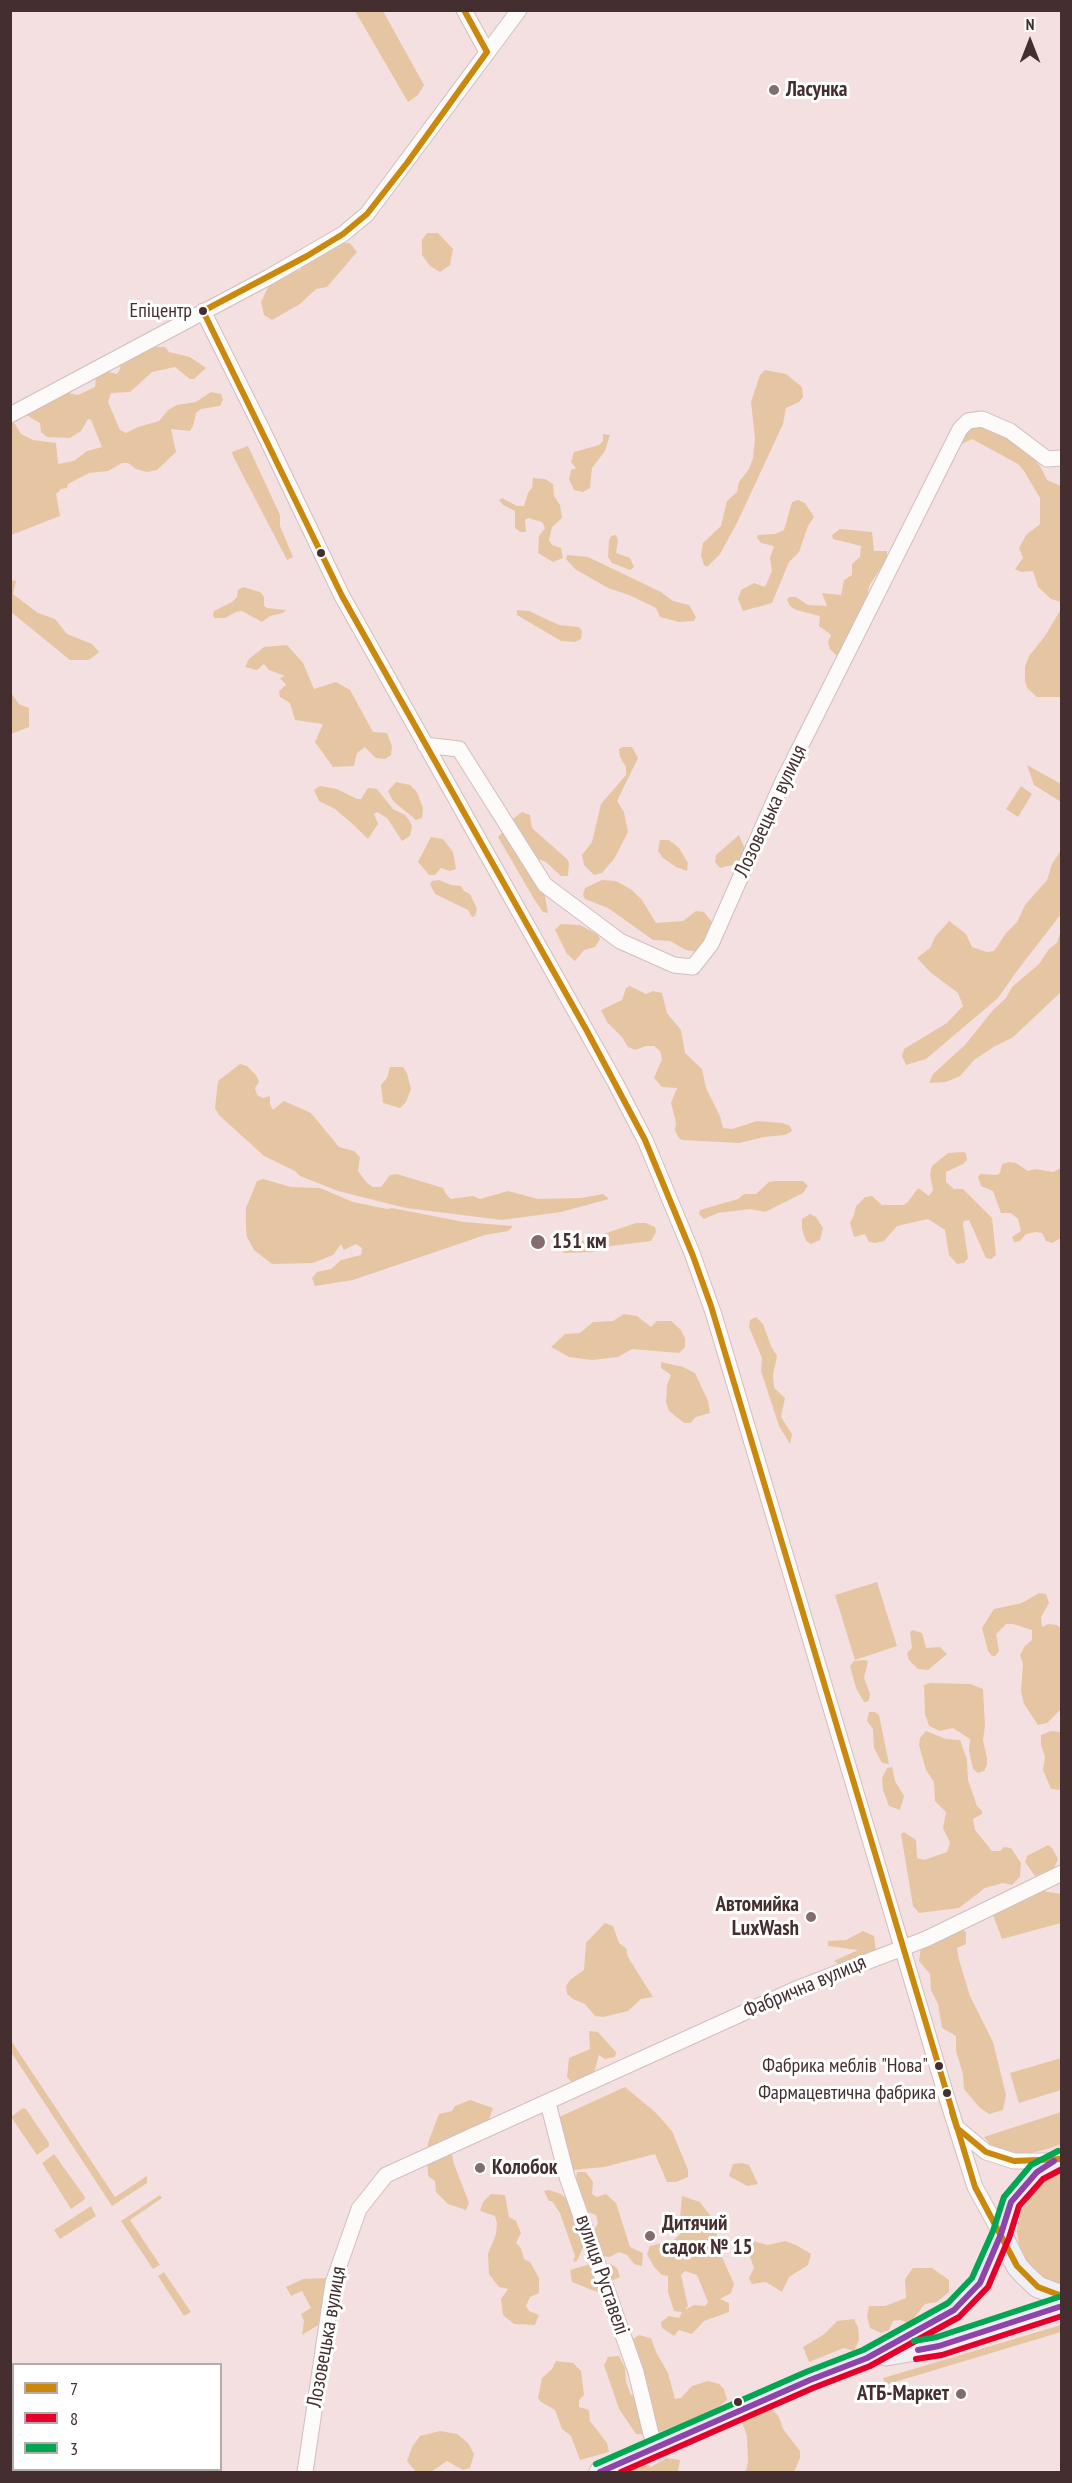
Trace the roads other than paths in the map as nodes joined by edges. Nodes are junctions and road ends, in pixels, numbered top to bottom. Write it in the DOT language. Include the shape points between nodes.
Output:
graph roads {
  1 [pos="464,10"];
  2 [pos="519,10"];
  3 [pos="487,52"];
  4 [pos="203,312"];
  5 [pos="10,416"];
  6 [pos="1062,458"];
  7 [pos="425,745"];
  8 [pos="1062,1873"];
  9 [pos="902,1948"];
  10 [pos="548,2103"];
  11 [pos="957,2128"];
  12 [pos="1058,2160"];
  13 [pos="1001,2234"];
  14 [pos="1062,2296"];
  15 [pos="1062,2306"];
  16 [pos="867,2358"];
  17 [pos="657,2447"];
  18 [pos="305,2472"];
  19 [pos="600,2472"];
  1 -- 3 [label="street"];
  2 -- 3 [label="street"];
  3 -- 4 [label="street" via="367,214 307,256"];
  4 -- 5 [label="street"];
  4 -- 7 [label="street" via="324,562"];
  6 -- 7 [label="street, Лозовецька вулиця" via="1047,459 1010,431 982,419 968,421 960,429 783,781 711,944 693,967 674,965 620,941 546,885 459,748"];
  7 -- 9 [label="street" via="593,1041 645,1140 692,1253"];
  8 -- 9 [label="street, Фабрична вулиця"];
  9 -- 10 [label="street, Фабрична вулиця" via="796,1989"];
  9 -- 11 [label="street"];
  10 -- 17 [label="street, вулиця Руставелі" via="567,2177 636,2372"];
  10 -- 18 [label="street, Лозовецька вулиця" via="386,2175 359,2209 333,2283"];
  11 -- 12 [label="street" via="986,2152 1014,2161"];
  11 -- 13 [label="street" via="975,2187"];
  12 -- 13 [label="main road" via="1023,2186 1011,2202"];
  13 -- 14 [label="main road" via="1025,2275 1038,2287"];
  13 -- 16 [label="main road" via="980,2283 969,2296 946,2315"];
  15 -- 16 [label="main road" via="939,2346"];
  16 -- 17 [label="main road"];
  17 -- 19 [label="main road"];
}
